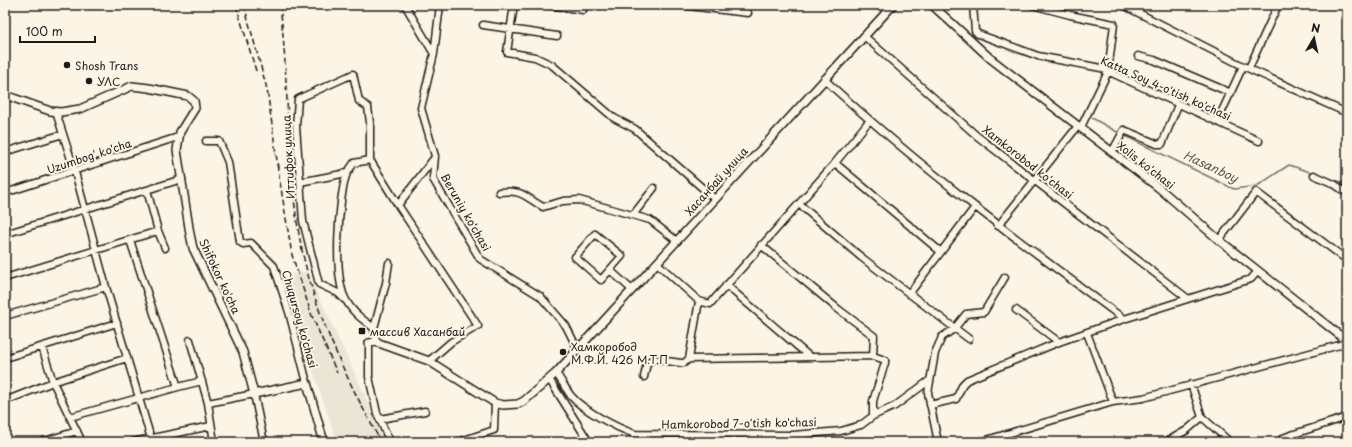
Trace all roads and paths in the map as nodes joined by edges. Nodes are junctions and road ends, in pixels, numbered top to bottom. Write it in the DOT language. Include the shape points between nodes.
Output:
graph roads {
  1 [pos="405,5"];
  2 [pos="440,5"];
  3 [pos="514,5"];
  4 [pos="549,5"];
  5 [pos="680,5"];
  6 [pos="893,5"];
  7 [pos="932,5"];
  8 [pos="973,5"];
  9 [pos="1032,5"];
  10 [pos="1123,5"];
  11 [pos="1278,5"];
  12 [pos="583,10"];
  13 [pos="748,14"];
  14 [pos="483,25"];
  15 [pos="510,29"];
  16 [pos="557,36"];
  17 [pos="864,36"];
  18 [pos="434,54"];
  19 [pos="1138,56"];
  20 [pos="1246,67"];
  21 [pos="1108,72"];
  22 [pos="824,79"];
  23 [pos="1231,93"];
  24 [pos="5,95"];
  25 [pos="1178,105"];
  26 [pos="56,112"];
  27 [pos="1347,112"];
  28 [pos="869,121"];
  29 [pos="1217,122"];
  30 [pos="1079,127"];
  31 [pos="63,134"];
  32 [pos="178,137"];
  33 [pos="206,141"];
  34 [pos="1259,141"];
  35 [pos="5,152"];
  36 [pos="1112,152"];
  37 [pos="435,156"];
  38 [pos="370,160"];
  39 [pos="835,163"];
  40 [pos="75,172"];
  41 [pos="347,173"];
  42 [pos="1314,175"];
  43 [pos="182,179"];
  44 [pos="1034,179"];
  45 [pos="300,182"];
  46 [pos="654,188"];
  47 [pos="147,190"];
  48 [pos="499,192"];
  49 [pos="5,193"];
  50 [pos="1347,193"];
  51 [pos="715,199"];
  52 [pos="799,204"];
  53 [pos="398,205"];
  54 [pos="975,207"];
  55 [pos="86,209"];
  56 [pos="633,215"];
  57 [pos="998,226"];
  58 [pos="158,231"];
  59 [pos="5,234"];
  60 [pos="130,240"];
  61 [pos="1219,240"];
  62 [pos="677,242"];
  63 [pos="761,245"];
  64 [pos="97,248"];
  65 [pos="164,248"];
  66 [pos="941,252"];
  67 [pos="1347,260"];
  68 [pos="388,263"];
  69 [pos="657,263"];
  70 [pos="610,270"];
  71 [pos="1258,271"];
  72 [pos="1005,277"];
  73 [pos="5,278"];
  74 [pos="726,285"];
  75 [pos="106,287"];
  76 [pos="632,290"];
  77 [pos="910,294"];
  78 [pos="1187,298"];
  79 [pos="345,300"];
  80 [pos="699,301"];
  81 [pos="1016,310"];
  82 [pos="5,316"];
  83 [pos="1124,319"];
  84 [pos="117,323"];
  85 [pos="374,328"];
  86 [pos="954,329"];
  87 [pos="1087,333"];
  88 [pos="969,339"];
  89 [pos="190,340"];
  90 [pos="373,342"];
  91 [pos="1059,342"];
  92 [pos="1347,342"];
  93 [pos="42,347"];
  94 [pos="577,348"];
  95 [pos="874,356"];
  96 [pos="810,357"];
  97 [pos="5,358"];
  98 [pos="127,358"];
  99 [pos="689,359"];
  100 [pos="429,361"];
  101 [pos="556,373"];
  102 [pos="644,377"];
  103 [pos="549,379"];
  104 [pos="930,380"];
  105 [pos="202,381"];
  106 [pos="53,382"];
  107 [pos="307,383"];
  108 [pos="1191,384"];
  109 [pos="178,387"];
  110 [pos="254,394"];
  111 [pos="139,398"];
  112 [pos="5,401"];
  113 [pos="1113,402"];
  114 [pos="208,403"];
  115 [pos="495,403"];
  116 [pos="930,405"];
  117 [pos="425,411"];
  118 [pos="873,416"];
  119 [pos="1202,417"];
  120 [pos="1347,417"];
  121 [pos="70,418"];
  122 [pos="380,419"];
  123 [pos="211,426"];
  124 [pos="76,431"];
  125 [pos="793,435"];
  126 [pos="151,440"];
  127 [pos="1283,441"];
  128 [pos="41,442"];
  129 [pos="82,442"];
  130 [pos="134,442"];
  131 [pos="214,442"];
  132 [pos="264,442"];
  133 [pos="324,442"];
  134 [pos="390,442"];
  135 [pos="458,442"];
  136 [pos="588,442"];
  137 [pos="794,442"];
  138 [pos="938,442"];
  139 [pos="980,442"];
  140 [pos="1166,442"];
  141 [pos="1230,442"];
  1 -- 18 [label="street"];
  2 -- 18 [label="street, Beruniy ko'chasi"];
  3 -- 15 [label="street"];
  4 -- 12 [label="street"];
  5 -- 13 [label="street"];
  6 -- 17 [label="street, Хасанбай улица"];
  7 -- 30 [label="street, Xolis ko'chasi" via="991,59"];
  8 -- 21 [label="street, Katta Soy 4-o'tish ko'chasi" via="975,31 978,34 1038,56 1101,68"];
  9 -- 21 [label="street" via="1114,24"];
  10 -- 20 [label="street"];
  11 -- 20 [label="street"];
  14 -- 15 [label="street"];
  15 -- 16 [label="street"];
  15 -- 51 [label="street" via="508,52 535,57 552,65 614,118 634,129"];
  17 -- 22 [label="street, Хасанбай улица"];
  17 -- 44 [label="street, Xamkorobod ko'chasi" via="977,136"];
  18 -- 37 [label="street, Beruniy ko'chasi" via="421,108"];
  19 -- 23 [label="street" via="1154,60"];
  20 -- 23 [label="street"];
  20 -- 27 [label="street"];
  21 -- 25 [label="street, Katta Soy 4-o'tish ko'chasi"];
  21 -- 30 [label="street"];
  22 -- 28 [label="street"];
  22 -- 51 [label="street, Хасанбай улица"];
  23 -- 29 [label="street"];
  24 -- 26 [label="street"];
  25 -- 29 [label="street, Katta Soy 4-o'tish ko'chasi"];
  25 -- 36 [label="street" via="1162,144 1121,132"];
  26 -- 31 [label="street"];
  26 -- 32 [label="street, Shifokor ko'cha" via="77,110 125,88 138,86 191,98 195,105"];
  28 -- 39 [label="street"];
  28 -- 54 [label="street"];
  29 -- 34 [label="street, Katta Soy 4-o'tish ko'chasi"];
  30 -- 36 [label="street, Xolis ko'chasi"];
  30 -- 44 [label="street"];
  31 -- 35 [label="street"];
  31 -- 40 [label="street"];
  32 -- 40 [label="street, Uzumbog' ko'cha"];
  32 -- 43 [label="street, Shifokor ko'cha" via="177,154"];
  33 -- 107 [label="street, Chuqursoy ko'chasi" via="219,141 228,162 240,242 251,243 274,266"];
  36 -- 61 [label="street, Xolis ko'chasi" via="1159,188"];
  37 -- 53 [label="street"];
  37 -- 94 [label="street, Beruniy ko'chasi" via="433,179 480,259 540,296 566,326"];
  38 -- 41 [label="street" via="354,163"];
  38 -- 45 [label="street, Иттифок улица" via="368,107 359,101 354,74 298,100 296,126"];
  38 -- 53 [label="street"];
  39 -- 52 [label="street"];
  39 -- 66 [label="street"];
  40 -- 49 [label="street, Uzumbog' ko'cha"];
  40 -- 55 [label="street"];
  41 -- 45 [label="street"];
  41 -- 79 [label="street, Иттифок улица" via="341,205 337,256"];
  42 -- 50 [label="street"];
  43 -- 47 [label="street"];
  43 -- 110 [label="street, Shifokor ko'cha" via="193,248 243,352"];
  44 -- 57 [label="street"];
  44 -- 78 [label="street, Xamkorobod ko'chasi"];
  45 -- 79 [label="street, Иттифок улица" via="303,221 319,284 338,293"];
  46 -- 56 [label="street"];
  47 -- 55 [label="street"];
  47 -- 58 [label="street"];
  48 -- 56 [label="street" via="524,193 543,207 563,201 579,200"];
  51 -- 62 [label="street, Хасанбай улица"];
  52 -- 63 [label="street"];
  52 -- 77 [label="street" via="861,257"];
  53 -- 100 [label="street" via="478,326 451,342"];
  54 -- 57 [label="street"];
  54 -- 66 [label="street"];
  55 -- 59 [label="street"];
  55 -- 64 [label="street"];
  56 -- 62 [label="street" via="650,220"];
  57 -- 83 [label="street"];
  58 -- 60 [label="street"];
  58 -- 65 [label="street"];
  60 -- 64 [label="street"];
  60 -- 109 [label="street"];
  61 -- 67 [label="street" via="1256,192"];
  61 -- 71 [label="street, Xolis ko'chasi"];
  62 -- 69 [label="street, Хасанбай улица"];
  63 -- 74 [label="street"];
  63 -- 95 [label="street" via="874,336"];
  64 -- 73 [label="street"];
  64 -- 75 [label="street"];
  66 -- 77 [label="street"];
  68 -- 85 [label="street" via="386,283"];
  69 -- 76 [label="street, Хасанбай улица"];
  69 -- 80 [label="street"];
  70 -- 70 [label="street" via="601,280 575,257 595,234 622,256"];
  70 -- 76 [label="street"];
  71 -- 78 [label="street" via="1250,279"];
  71 -- 92 [label="street, Xolis ko'chasi"];
  72 -- 86 [label="street" via="984,312 966,314"];
  74 -- 80 [label="street" via="710,304"];
  74 -- 96 [label="street"];
  75 -- 82 [label="street"];
  75 -- 84 [label="street"];
  76 -- 94 [label="street, Хасанбай улица"];
  77 -- 86 [label="street"];
  78 -- 83 [label="street"];
  79 -- 85 [label="street, Иттифок улица" via="361,319"];
  80 -- 99 [label="street"];
  81 -- 91 [label="street"];
  83 -- 87 [label="street"];
  84 -- 93 [label="street"];
  84 -- 98 [label="street"];
  85 -- 90 [label="street"];
  86 -- 88 [label="street"];
  86 -- 104 [label="street" via="942,337 935,353"];
  87 -- 91 [label="street"];
  87 -- 113 [label="street"];
  89 -- 105 [label="street"];
  90 -- 100 [label="street"];
  90 -- 122 [label="street" via="369,377"];
  91 -- 116 [label="street" via="967,380 960,388 956,399"];
  92 -- 108 [label="street"];
  93 -- 97 [label="street"];
  93 -- 106 [label="street"];
  94 -- 101 [label="street, Хасанбай улица"];
  95 -- 96 [label="street"];
  95 -- 118 [label="street" via="885,360 886,363 873,401"];
  96 -- 99 [label="street"];
  98 -- 106 [label="street"];
  98 -- 111 [label="street"];
  99 -- 102 [label="street" via="681,363 652,358 647,363"];
  100 -- 115 [label="street"];
  101 -- 103 [label="street"];
  101 -- 125 [label="street, Hamkorobod 7-o'tish ko'chasi" via="572,397 585,408 635,434"];
  103 -- 115 [label="street" via="524,401 511,405"];
  103 -- 136 [label="street"];
  104 -- 116 [label="street"];
  104 -- 118 [label="street, Hamkorobod 7-o'tish ko'chasi" via="895,406"];
  105 -- 109 [label="street"];
  105 -- 114 [label="street"];
  106 -- 112 [label="street"];
  106 -- 121 [label="street"];
  107 -- 110 [label="street"];
  107 -- 133 [label="street, Chuqursoy ko'chasi"];
  108 -- 113 [label="street" via="1143,398"];
  108 -- 119 [label="street"];
  109 -- 111 [label="street"];
  110 -- 114 [label="street"];
  110 -- 132 [label="street"];
  111 -- 121 [label="street"];
  111 -- 126 [label="street"];
  113 -- 139 [label="street"];
  114 -- 123 [label="street"];
  115 -- 135 [label="street" via="494,430"];
  116 -- 138 [label="street"];
  117 -- 122 [label="street"];
  118 -- 125 [label="street, Hamkorobod 7-o'tish ko'chasi" via="861,425 841,431"];
  119 -- 140 [label="street" via="1187,430"];
  119 -- 141 [label="street"];
  120 -- 127 [label="street"];
  121 -- 124 [label="street"];
  122 -- 134 [label="street"];
  123 -- 126 [label="street"];
  123 -- 131 [label="street"];
  124 -- 128 [label="street"];
  124 -- 129 [label="street"];
  125 -- 137 [label="street"];
  126 -- 130 [label="street"];
}
